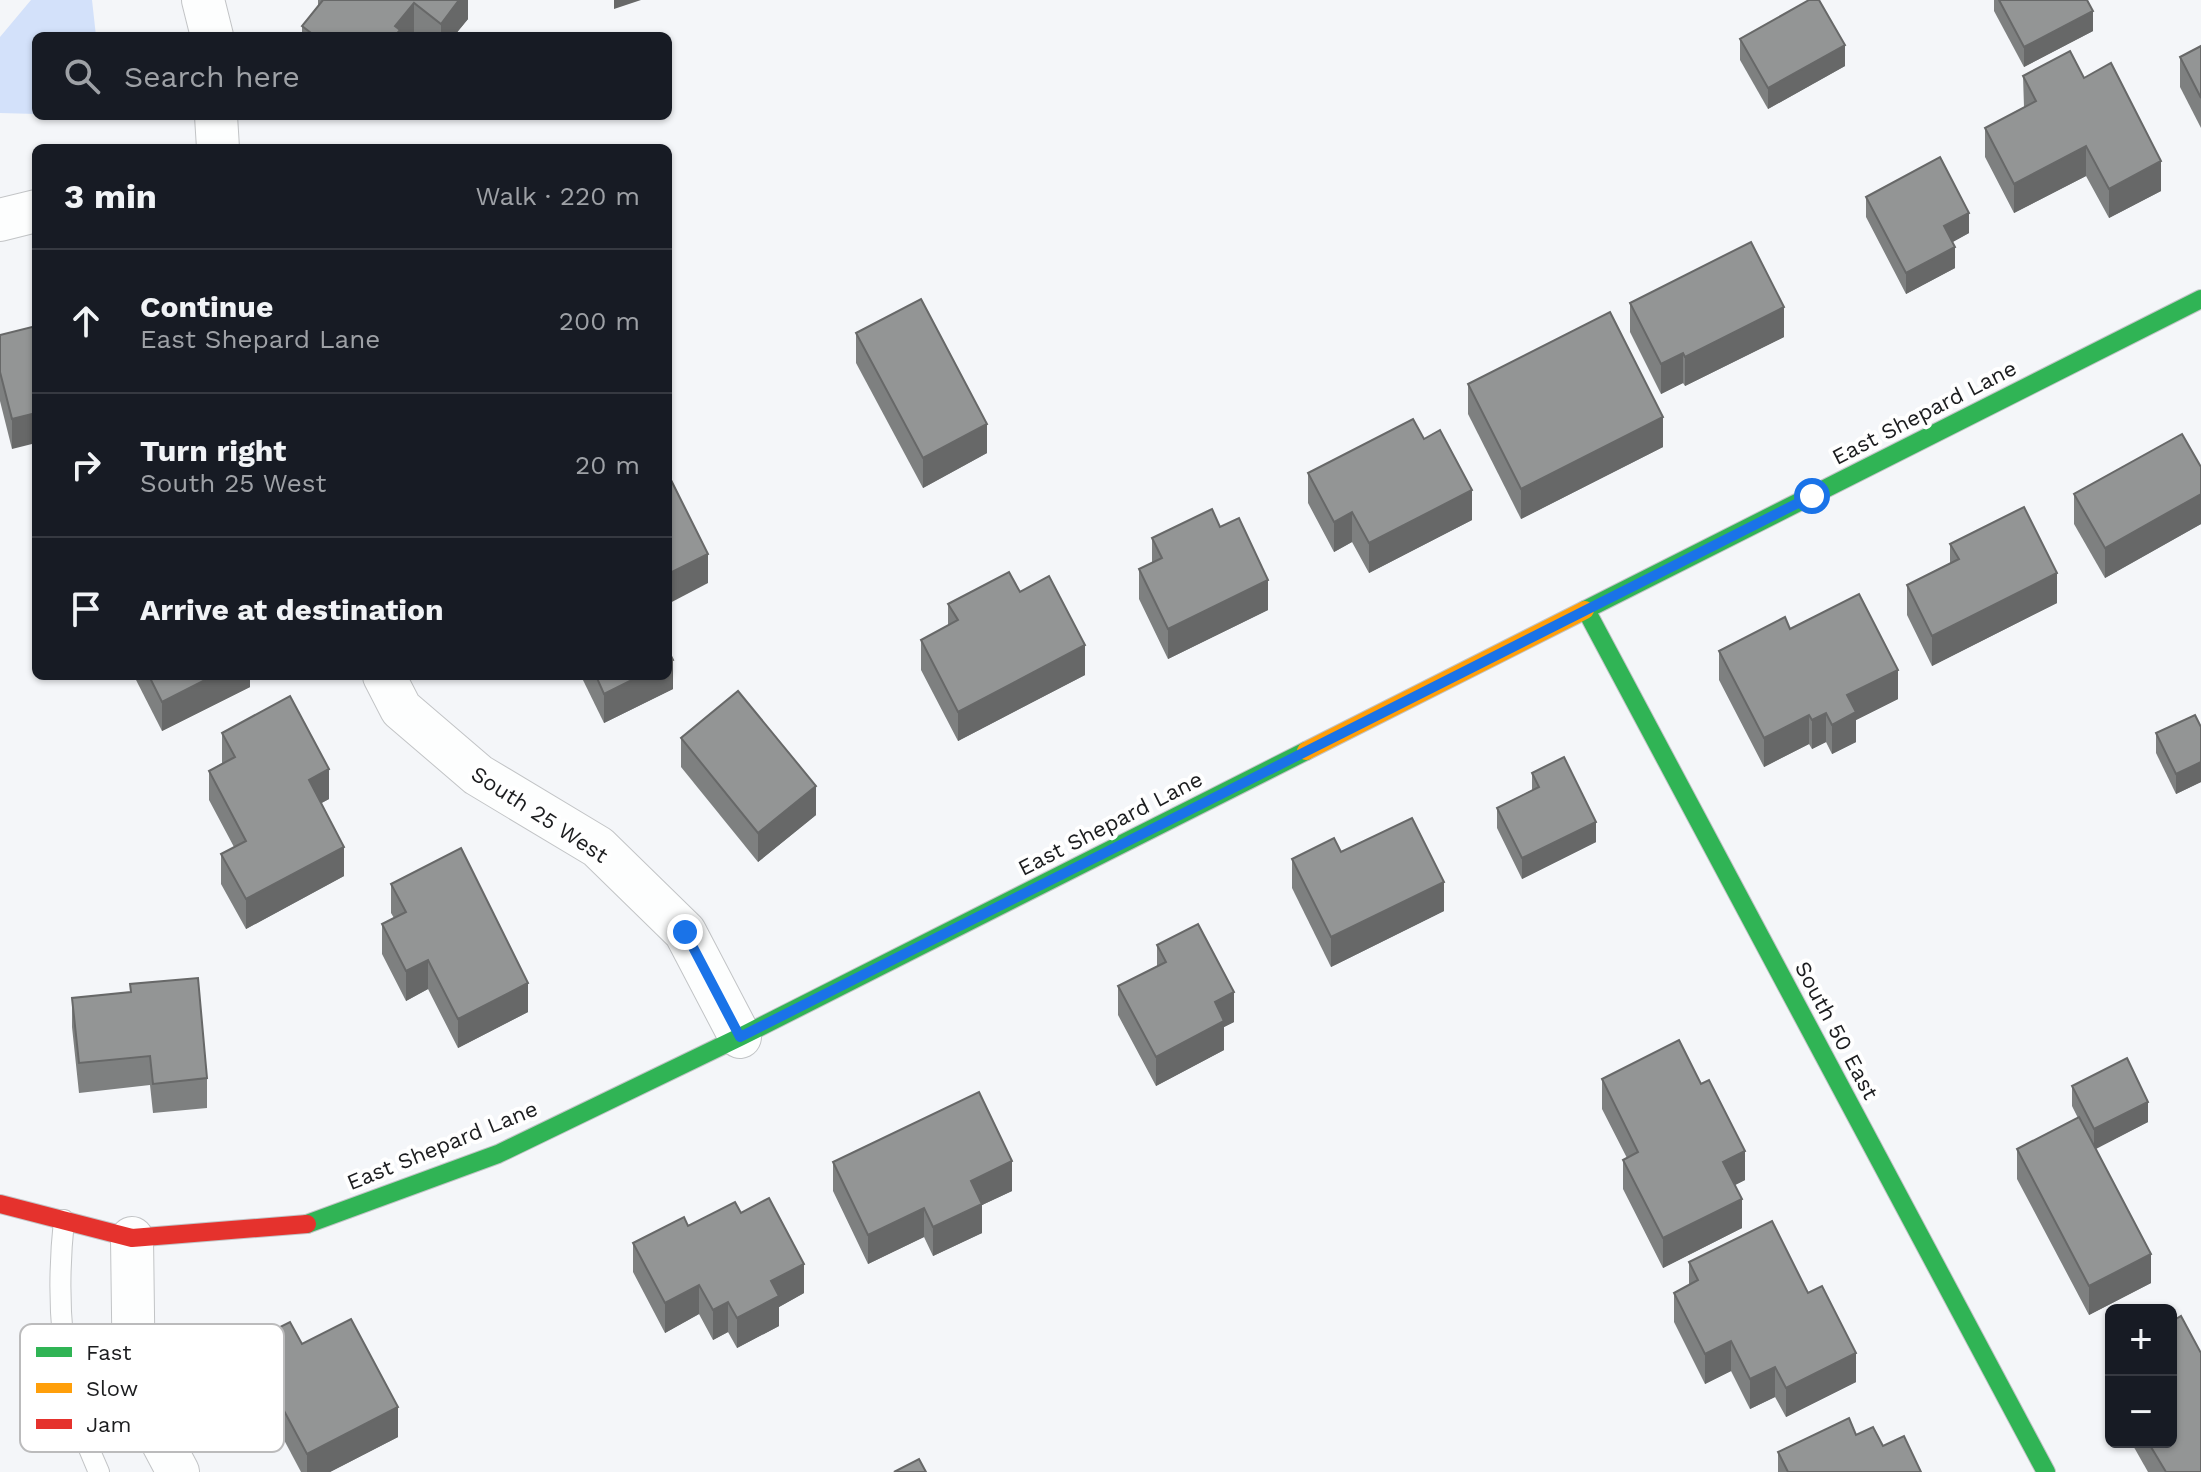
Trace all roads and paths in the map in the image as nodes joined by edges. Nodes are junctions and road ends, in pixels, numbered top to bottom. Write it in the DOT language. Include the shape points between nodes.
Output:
graph roads {
  1 [pos="203,0"];
  2 [pos="211,32"];
  3 [pos="216,120"];
  4 [pos="218,144"];
  5 [pos="32,212"];
  6 [pos="0,220"];
  7 [pos="2201,299"];
  8 [pos="1586,610"];
  9 [pos="386,680"];
  10 [pos="740,1037"];
  11 [pos="0,1204"];
  12 [pos="64,1220"];
  13 [pos="132,1238"];
  14 [pos="61,1324"];
  15 [pos="133,1324"];
  16 [pos="91,1452"];
  17 [pos="167,1452"];
  18 [pos="99,1472"];
  19 [pos="178,1472"];
  20 [pos="2046,1472"];
  1 -- 2 [label="street"];
  3 -- 4 [label="street"];
  5 -- 6 [label="street"];
  7 -- 8 [label="street, East Shepard Lane"];
  8 -- 10 [label="street, East Shepard Lane"];
  8 -- 20 [label="street, South 50 East"];
  9 -- 10 [label="street, South 25 West" via="401,709 478,775 598,847 685,932"];
  10 -- 13 [label="street, East Shepard Lane" via="498,1154 303,1225"];
  11 -- 12 [label="street, East Shepard Lane"];
  12 -- 13 [label="street, East Shepard Lane"];
  12 -- 14 [label="lane"];
  13 -- 15 [label="street"];
  16 -- 18 [label="lane"];
  17 -- 19 [label="street"];
}
